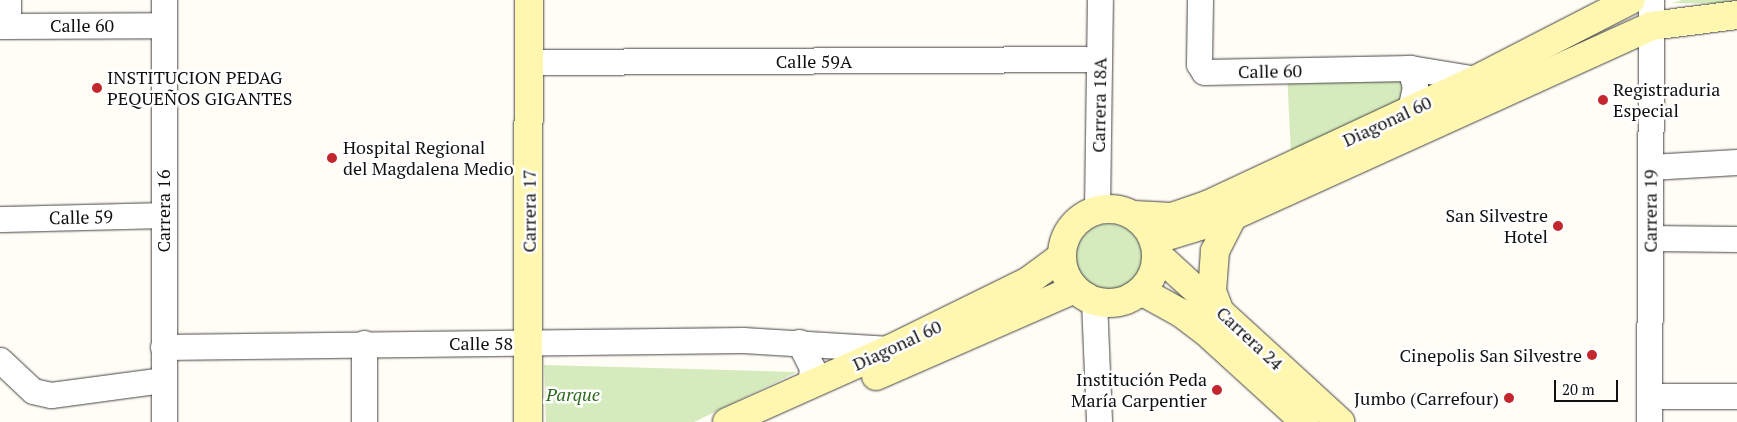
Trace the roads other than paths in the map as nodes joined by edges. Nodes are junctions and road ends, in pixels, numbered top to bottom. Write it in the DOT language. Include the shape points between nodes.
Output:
graph roads {
  1 [pos="8,0"];
  2 [pos="164,0"];
  3 [pos="529,0"];
  4 [pos="1100,0"];
  5 [pos="1200,0"];
  6 [pos="1631,0"];
  7 [pos="1651,13"];
  8 [pos="1737,15"];
  9 [pos="164,25"];
  10 [pos="4,26"];
  11 [pos="1099,60"];
  12 [pos="529,62"];
  13 [pos="1410,68"];
  14 [pos="1477,79"];
  15 [pos="1410,110"];
  16 [pos="1737,162"];
  17 [pos="1650,167"];
  18 [pos="1097,209"];
  19 [pos="163,215"];
  20 [pos="1134,215"];
  21 [pos="1233,216"];
  22 [pos="0,219"];
  23 [pos="1650,238"];
  24 [pos="1737,239"];
  25 [pos="1156,248"];
  26 [pos="1061,257"];
  27 [pos="1141,291"];
  28 [pos="1085,295"];
  29 [pos="1218,307"];
  30 [pos="799,342"];
  31 [pos="364,343"];
  32 [pos="528,343"];
  33 [pos="163,346"];
  34 [pos="890,349"];
  35 [pos="0,360"];
  36 [pos="164,380"];
  37 [pos="810,384"];
  38 [pos="1649,396"];
  39 [pos="1737,396"];
  40 [pos="164,422"];
  41 [pos="364,422"];
  42 [pos="528,422"];
  43 [pos="727,422"];
  44 [pos="772,422"];
  45 [pos="1099,422"];
  46 [pos="1306,422"];
  47 [pos="1340,422"];
  48 [pos="1649,422"];
  1 -- 10 [label="street"];
  2 -- 9 [label="street, Carrera 16"];
  3 -- 12 [label="street, Carrera 17"];
  4 -- 11 [label="street, Carrera 18A"];
  5 -- 13 [label="street, Calle 60" via="1199,64 1204,72"];
  6 -- 14 [label="street, Diagonal 60"];
  7 -- 8 [label="street"];
  7 -- 17 [label="street, Carrera 19"];
  7 -- 21 [label="street, Diagonal 60"];
  9 -- 10 [label="street, Calle 60"];
  9 -- 19 [label="street, Carrera 16"];
  11 -- 12 [label="street, Calle 59A"];
  11 -- 18 [label="street, Carrera 18A"];
  12 -- 32 [label="street, Carrera 17"];
  13 -- 14 [label="street, Calle 60"];
  13 -- 15 [label="street" via="1415,87"];
  14 -- 15 [label="street, Diagonal 60"];
  15 -- 20 [label="street, Diagonal 60" via="1207,205 1172,217"];
  16 -- 17 [label="street"];
  17 -- 23 [label="street, Carrera 19"];
  18 -- 20 [label="street" via="1118,209"];
  18 -- 26 [label="street" via="1077,221 1068,232"];
  19 -- 22 [label="street, Calle 59"];
  19 -- 33 [label="street, Carrera 16"];
  20 -- 25 [label="street"];
  21 -- 25 [label="street, Diagonal 60"];
  21 -- 29 [label="street" via="1215,251 1212,291"];
  23 -- 24 [label="street"];
  23 -- 38 [label="street, Carrera 19"];
  25 -- 27 [label="street" via="1154,272"];
  25 -- 29 [label="street, Carrera 24"];
  26 -- 28 [label="street" via="1063,269"];
  26 -- 34 [label="street, Diagonal 60" via="1027,282"];
  27 -- 28 [label="street" via="1125,301 1110,304"];
  27 -- 46 [label="street, Carrera 24" via="1181,313 1205,331"];
  28 -- 44 [label="street, Diagonal 60"];
  28 -- 45 [label="street"];
  29 -- 47 [label="street, Carrera 24"];
  30 -- 32 [label="street, Calle 58"];
  30 -- 34 [label="street, Calle 58"];
  30 -- 37 [label="street" via="812,368"];
  31 -- 32 [label="street, Calle 58"];
  31 -- 33 [label="street, Calle 58"];
  31 -- 41 [label="street"];
  32 -- 42 [label="street, Carrera 17"];
  33 -- 36 [label="street, Carrera 16"];
  34 -- 37 [label="street, Diagonal 60"];
  35 -- 36 [label="street" via="33,391 51,395"];
  36 -- 40 [label="street, Carrera 16"];
  37 -- 43 [label="street, Diagonal 60"];
  38 -- 39 [label="street"];
  38 -- 48 [label="street, Carrera 19"];
}
